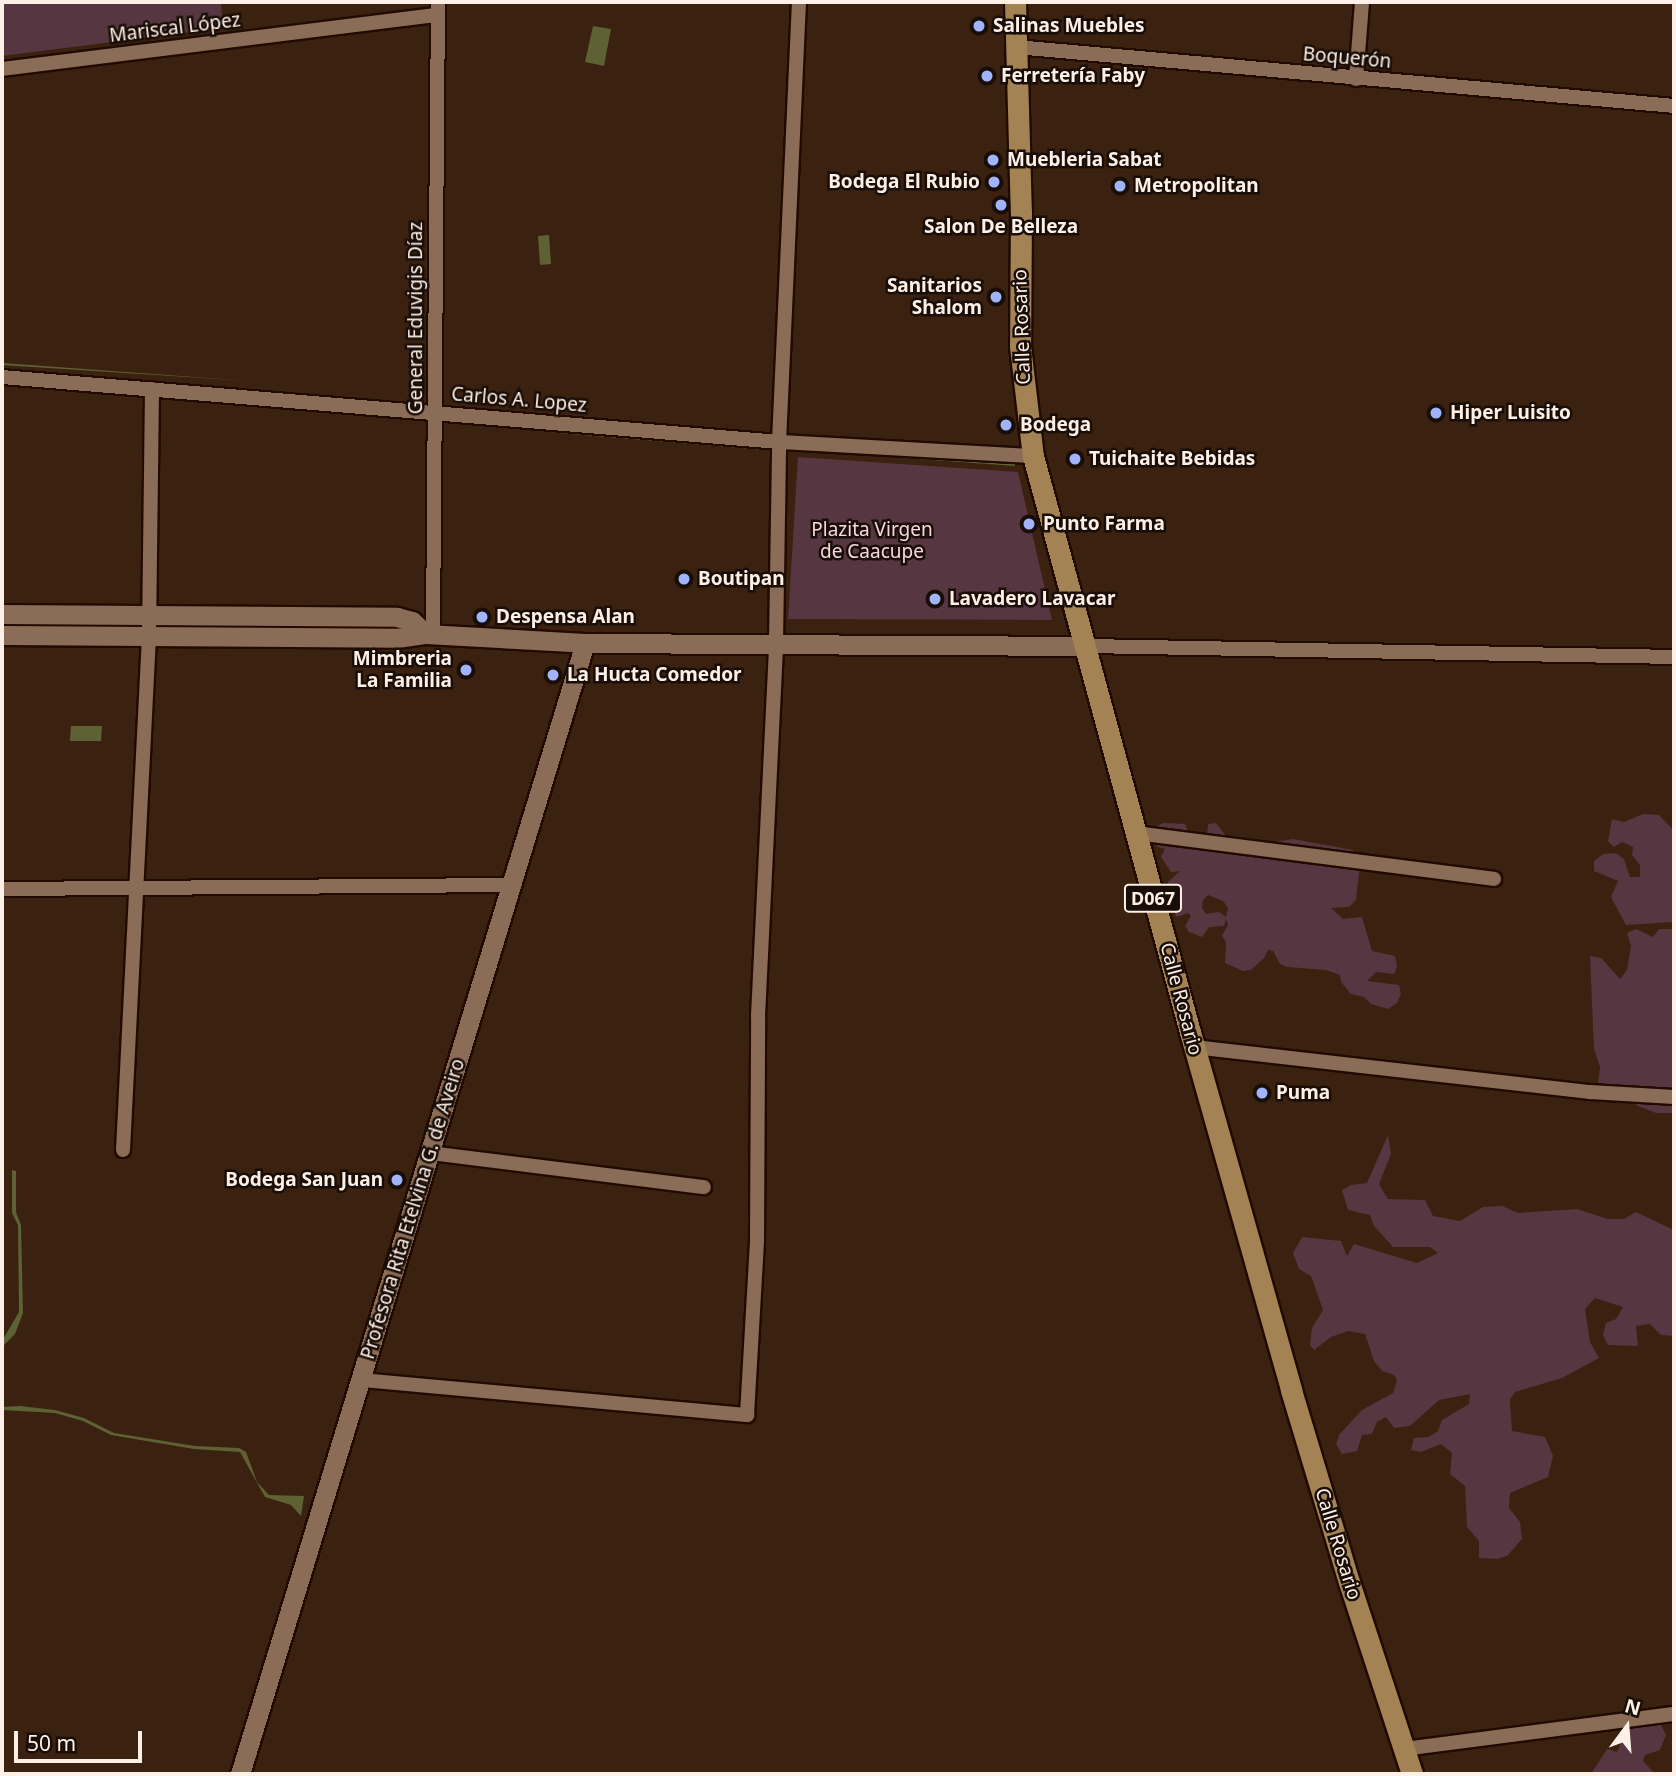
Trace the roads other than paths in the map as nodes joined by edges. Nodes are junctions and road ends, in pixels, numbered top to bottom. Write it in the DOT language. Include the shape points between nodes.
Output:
graph roads {
  1 [pos="799,2"];
  2 [pos="1015,2"];
  3 [pos="1362,2"];
  4 [pos="437,9"];
  5 [pos="1016,47"];
  6 [pos="2,69"];
  7 [pos="1356,79"];
  8 [pos="1674,106"];
  9 [pos="2,377"];
  10 [pos="152,388"];
  11 [pos="435,412"];
  12 [pos="779,442"];
  13 [pos="1033,456"];
  14 [pos="2,614"];
  15 [pos="149,615"];
  16 [pos="430,634"];
  17 [pos="2,635"];
  18 [pos="149,636"];
  19 [pos="585,643"];
  20 [pos="776,643"];
  21 [pos="1087,646"];
  22 [pos="1674,657"];
  23 [pos="1136,833"];
  24 [pos="1494,879"];
  25 [pos="509,885"];
  26 [pos="136,887"];
  27 [pos="2,889"];
  28 [pos="1194,1047"];
  29 [pos="1674,1097"];
  30 [pos="122,1150"];
  31 [pos="430,1153"];
  32 [pos="704,1187"];
  33 [pos="362,1380"];
  34 [pos="1674,1714"];
  35 [pos="1404,1749"];
  36 [pos="240,1774"];
  37 [pos="1412,1774"];
  1 -- 12 [label="street"];
  2 -- 5 [label="main road, Calle Rosario / D067"];
  3 -- 7 [label="street"];
  4 -- 6 [label="street, Mariscal López"];
  4 -- 11 [label="street, General Eduvigis Díaz"];
  5 -- 7 [label="street, Boquerón"];
  5 -- 13 [label="main road, Calle Rosario / D067" via="1020,346"];
  7 -- 8 [label="street, Boquerón"];
  9 -- 10 [label="street, Carlos A. Lopez"];
  10 -- 11 [label="street, Carlos A. Lopez"];
  10 -- 15 [label="street"];
  11 -- 12 [label="street, Carlos A. Lopez"];
  11 -- 16 [label="street, General Eduvigis Díaz"];
  12 -- 13 [label="street, Carlos A. Lopez"];
  12 -- 20 [label="street"];
  13 -- 21 [label="main road, Calle Rosario / D067"];
  14 -- 15 [label="street"];
  15 -- 16 [label="street" via="397,617"];
  15 -- 18 [label="street"];
  16 -- 18 [label="street" via="397,638"];
  16 -- 19 [label="street"];
  17 -- 18 [label="street"];
  18 -- 26 [label="street"];
  19 -- 20 [label="street"];
  19 -- 25 [label="street, Profesora Rita Etelvina G. de Aveiro"];
  20 -- 21 [label="street"];
  20 -- 33 [label="street" via="758,1016 757,1239 747,1415"];
  21 -- 22 [label="street"];
  21 -- 23 [label="main road, Calle Rosario / D067"];
  23 -- 24 [label="street"];
  23 -- 28 [label="main road, Calle Rosario / D067"];
  25 -- 26 [label="street"];
  25 -- 31 [label="street, Profesora Rita Etelvina G. de Aveiro"];
  26 -- 27 [label="street"];
  26 -- 30 [label="street"];
  28 -- 29 [label="street" via="1590,1092"];
  28 -- 35 [label="main road, Calle Rosario / D067" via="1345,1570"];
  31 -- 32 [label="street"];
  31 -- 33 [label="street, Profesora Rita Etelvina G. de Aveiro"];
  33 -- 36 [label="street, Profesora Rita Etelvina G. de Aveiro"];
  34 -- 35 [label="street"];
  35 -- 37 [label="main road, Calle Rosario / D067"];
}
